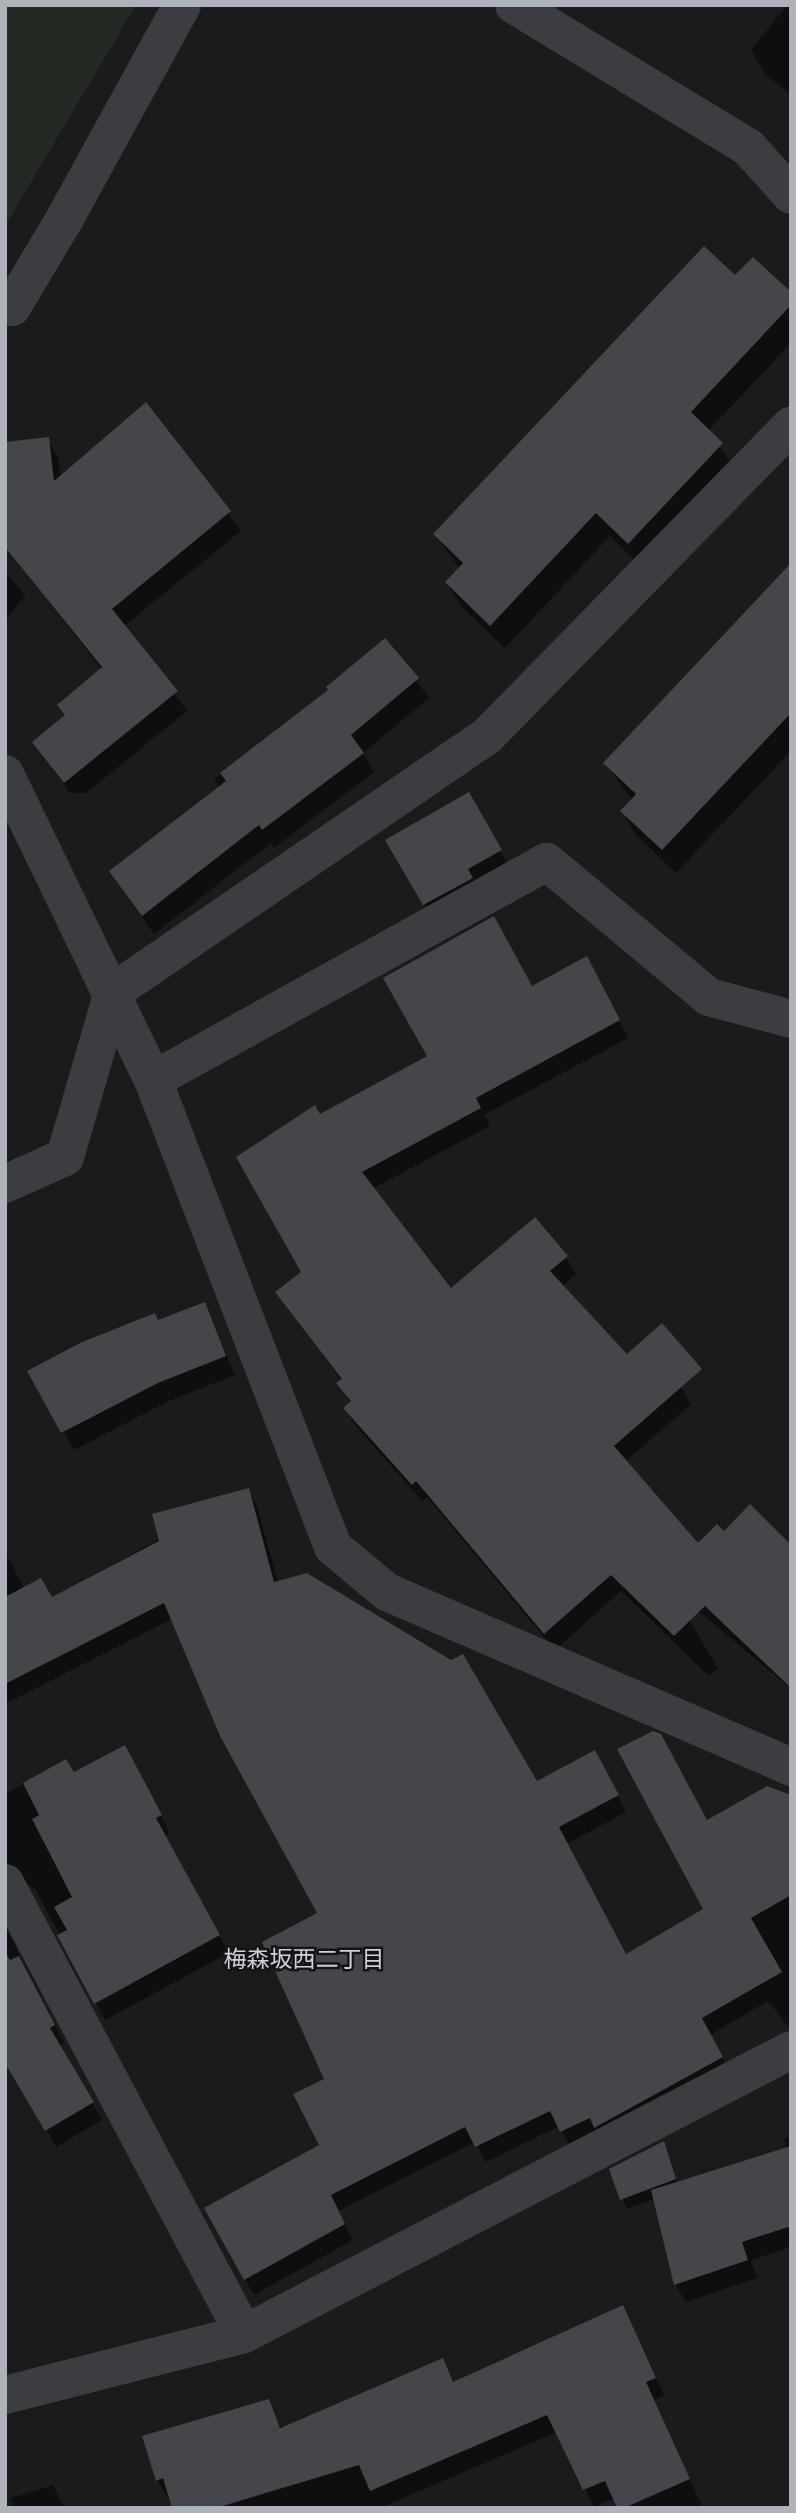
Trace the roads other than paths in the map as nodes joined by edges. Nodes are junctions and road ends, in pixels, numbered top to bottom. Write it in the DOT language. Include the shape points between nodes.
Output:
graph roads {
  1 [pos="182,5"];
  2 [pos="514,5"];
  3 [pos="789,188"];
  4 [pos="5,305"];
  5 [pos="791,426"];
  6 [pos="5,774"];
  7 [pos="113,992"];
  8 [pos="791,1019"];
  9 [pos="153,1080"];
  10 [pos="5,1184"];
  11 [pos="791,1768"];
  12 [pos="5,1883"];
  13 [pos="791,2050"];
  14 [pos="244,2334"];
  15 [pos="5,2395"];
  1 -- 4 [label="street" via="65,218 12,307"];
  2 -- 3 [label="street" via="748,147"];
  5 -- 7 [label="street" via="486,737"];
  6 -- 7 [label="street"];
  7 -- 9 [label="street"];
  7 -- 10 [label="street" via="65,1157"];
  8 -- 9 [label="street" via="709,997 547,862"];
  9 -- 11 [label="street" via="333,1547 387,1592"];
  12 -- 14 [label="street"];
  13 -- 14 [label="street"];
  14 -- 15 [label="street"];
}
